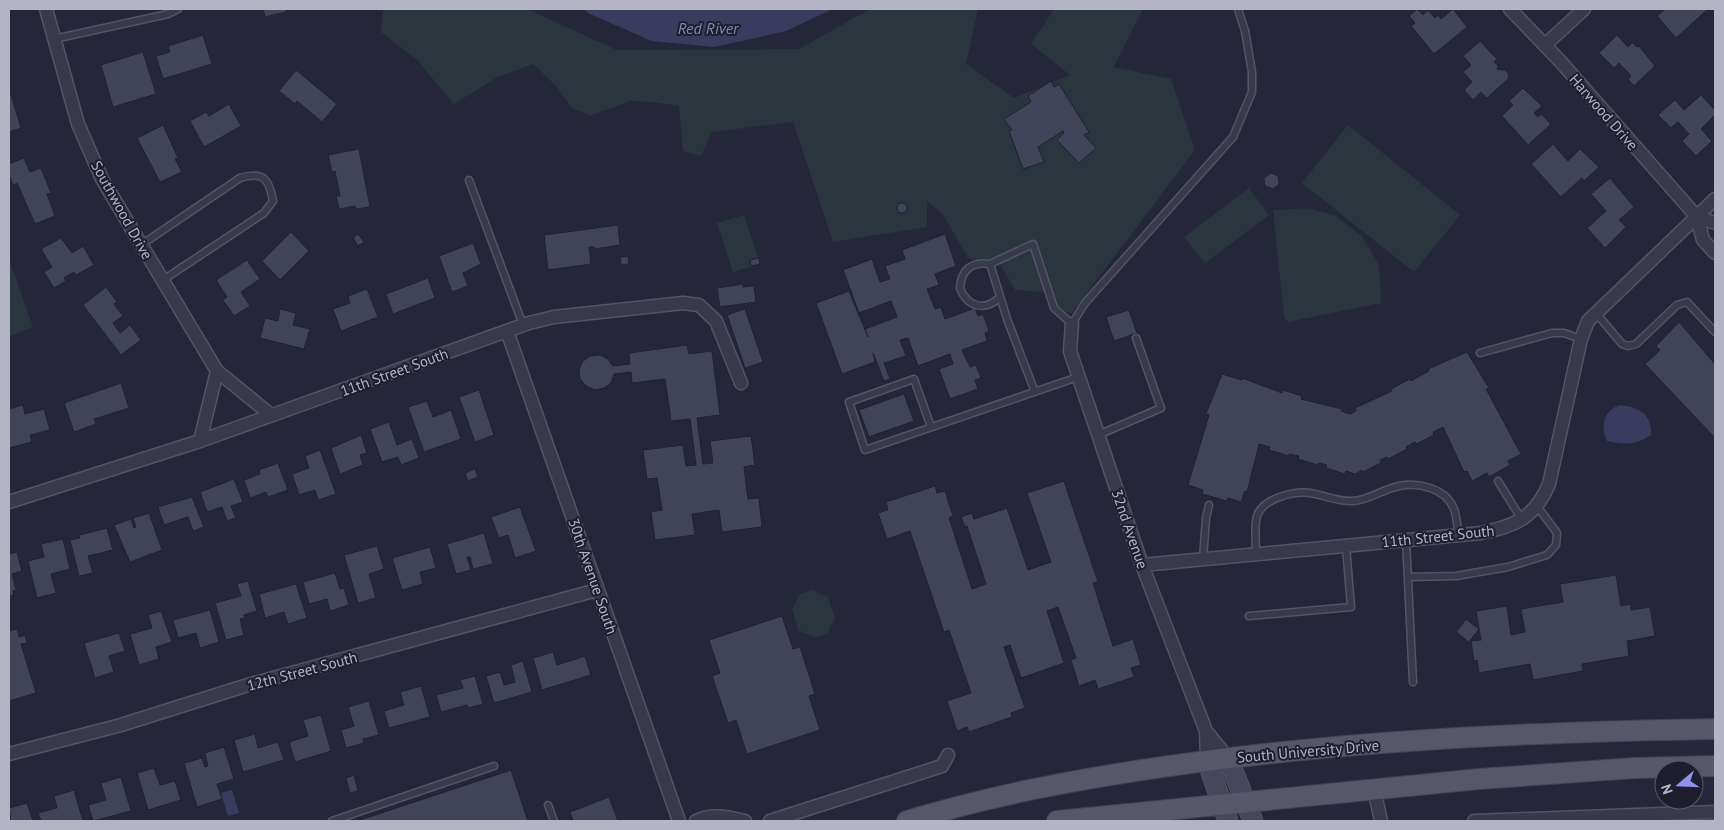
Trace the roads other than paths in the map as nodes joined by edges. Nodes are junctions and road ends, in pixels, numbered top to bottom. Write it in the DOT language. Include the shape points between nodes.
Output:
graph roads {
  1 [pos="46,9"];
  2 [pos="178,9"];
  3 [pos="1238,9"];
  4 [pos="1510,9"];
  5 [pos="1584,9"];
  6 [pos="53,39"];
  7 [pos="1545,45"];
  8 [pos="469,180"];
  9 [pos="1715,199"];
  10 [pos="1696,217"];
  11 [pos="1715,222"];
  12 [pos="141,245"];
  13 [pos="1715,253"];
  14 [pos="990,264"];
  15 [pos="163,280"];
  16 [pos="1000,297"];
  17 [pos="1596,313"];
  18 [pos="1072,324"];
  19 [pos="523,326"];
  20 [pos="507,331"];
  21 [pos="1715,332"];
  22 [pos="1136,338"];
  23 [pos="1581,339"];
  24 [pos="1480,353"];
  25 [pos="217,371"];
  26 [pos="1078,377"];
  27 [pos="741,383"];
  28 [pos="1035,392"];
  29 [pos="271,415"];
  30 [pos="931,428"];
  31 [pos="1098,435"];
  32 [pos="200,441"];
  33 [pos="1498,481"];
  34 [pos="9,502"];
  35 [pos="1209,505"];
  36 [pos="1537,506"];
  37 [pos="1522,520"];
  38 [pos="1459,535"];
  39 [pos="1406,540"];
  40 [pos="1346,546"];
  41 [pos="1256,554"];
  42 [pos="1203,559"];
  43 [pos="1142,565"];
  44 [pos="1408,577"];
  45 [pos="597,590"];
  46 [pos="1249,616"];
  47 [pos="1413,682"];
  48 [pos="1715,729"];
  49 [pos="1206,730"];
  50 [pos="9,754"];
  51 [pos="948,755"];
  52 [pos="1228,758"];
  53 [pos="1206,761"];
  54 [pos="494,766"];
  55 [pos="1715,766"];
  56 [pos="1374,789"];
  57 [pos="1245,802"];
  58 [pos="548,805"];
  59 [pos="1715,812"];
  60 [pos="1225,813"];
  61 [pos="1642,818"];
  62 [pos="1514,820"];
  63 [pos="332,821"];
  64 [pos="554,821"];
  65 [pos="679,821"];
  66 [pos="696,821"];
  67 [pos="745,821"];
  68 [pos="770,821"];
  69 [pos="907,821"];
  70 [pos="1057,821"];
  71 [pos="1253,821"];
  72 [pos="1381,821"];
  73 [pos="1474,821"];
  1 -- 6 [label="street, Southwood Drive"];
  2 -- 6 [label="lane" via="168,14"];
  3 -- 18 [label="lane" via="1245,30 1252,92 1234,138 1090,297"];
  4 -- 7 [label="street, Harwood Drive"];
  5 -- 7 [label="street"];
  6 -- 12 [label="street, Southwood Drive" via="78,124 102,179"];
  7 -- 10 [label="street, Harwood Drive"];
  8 -- 19 [label="lane"];
  9 -- 10 [label="street, 11th Street South"];
  10 -- 11 [label="street"];
  10 -- 13 [label="street, Harwood Drive" via="1703,240"];
  10 -- 17 [label="street, 11th Street South"];
  12 -- 15 [label="street, Southwood Drive"];
  12 -- 15 [label="lane" via="240,178 253,174 264,178 270,186 273,201 264,213"];
  14 -- 16 [label="lane"];
  14 -- 16 [label="lane" via="968,268 963,273 960,288 973,305 988,306"];
  14 -- 18 [label="lane" via="1032,244 1054,308"];
  15 -- 25 [label="street, Southwood Drive"];
  16 -- 28 [label="lane"];
  17 -- 21 [label="lane" via="1622,344 1628,346 1636,344 1677,305 1687,302"];
  17 -- 23 [label="street, 11th Street South"];
  18 -- 26 [label="street, 32nd Avenue" via="1070,351"];
  19 -- 20 [label="street, 11th Street South"];
  19 -- 27 [label="street, 11th Street South" via="554,317 682,303 699,305 716,321"];
  20 -- 29 [label="street, 11th Street South"];
  20 -- 45 [label="street, 30th Avenue South"];
  22 -- 31 [label="lane" via="1161,408"];
  23 -- 24 [label="lane" via="1552,333"];
  23 -- 36 [label="street, 11th Street South" via="1550,484"];
  25 -- 29 [label="street, Southwood Drive"];
  25 -- 32 [label="street"];
  26 -- 28 [label="lane"];
  26 -- 31 [label="street, 32nd Avenue"];
  28 -- 30 [label="lane"];
  29 -- 32 [label="street, 11th Street South"];
  30 -- 30 [label="lane" via="914,379 850,402 865,450"];
  31 -- 43 [label="street, 32nd Avenue"];
  32 -- 34 [label="street, 11th Street South"];
  33 -- 37 [label="lane"];
  35 -- 42 [label="lane"];
  36 -- 37 [label="street, 11th Street South"];
  36 -- 44 [label="lane" via="1557,533 1556,545 1547,555 1508,567 1456,576"];
  37 -- 38 [label="street, 11th Street South" via="1499,530"];
  38 -- 39 [label="street, 11th Street South"];
  38 -- 41 [label="lane" via="1452,504 1433,488 1399,486 1350,501 1298,493 1262,508 1258,515"];
  39 -- 40 [label="street, 11th Street South"];
  39 -- 44 [label="lane"];
  40 -- 41 [label="street, 11th Street South"];
  40 -- 46 [label="lane" via="1351,607"];
  41 -- 42 [label="street, 11th Street South"];
  42 -- 43 [label="street, 11th Street South"];
  43 -- 49 [label="street, 32nd Avenue"];
  44 -- 47 [label="lane"];
  45 -- 50 [label="street, 12th Street South"];
  45 -- 65 [label="street, 30th Avenue South"];
  48 -- 52 [label="main road, South University Drive" via="1594,731 1430,740"];
  49 -- 52 [label="street, 32nd Avenue"];
  49 -- 53 [label="street, 32nd Avenue"];
  51 -- 68 [label="street" via="942,766"];
  52 -- 53 [label="main road, South University Drive"];
  52 -- 57 [label="main road, 32nd Avenue"];
  53 -- 60 [label="main road, 32nd Avenue"];
  53 -- 69 [label="main road, South University Drive" via="1104,776 963,804"];
  54 -- 63 [label="lane"];
  55 -- 56 [label="main road" via="1625,769"];
  56 -- 57 [label="main road"];
  56 -- 72 [label="street"];
  57 -- 60 [label="main road"];
  57 -- 71 [label="main road, 32nd Avenue"];
  58 -- 64 [label="lane"];
  59 -- 61 [label="street"];
  60 -- 70 [label="main road"];
  61 -- 62 [label="street"];
  62 -- 73 [label="street"];
  66 -- 67 [label="street" via="726,816"];
}
